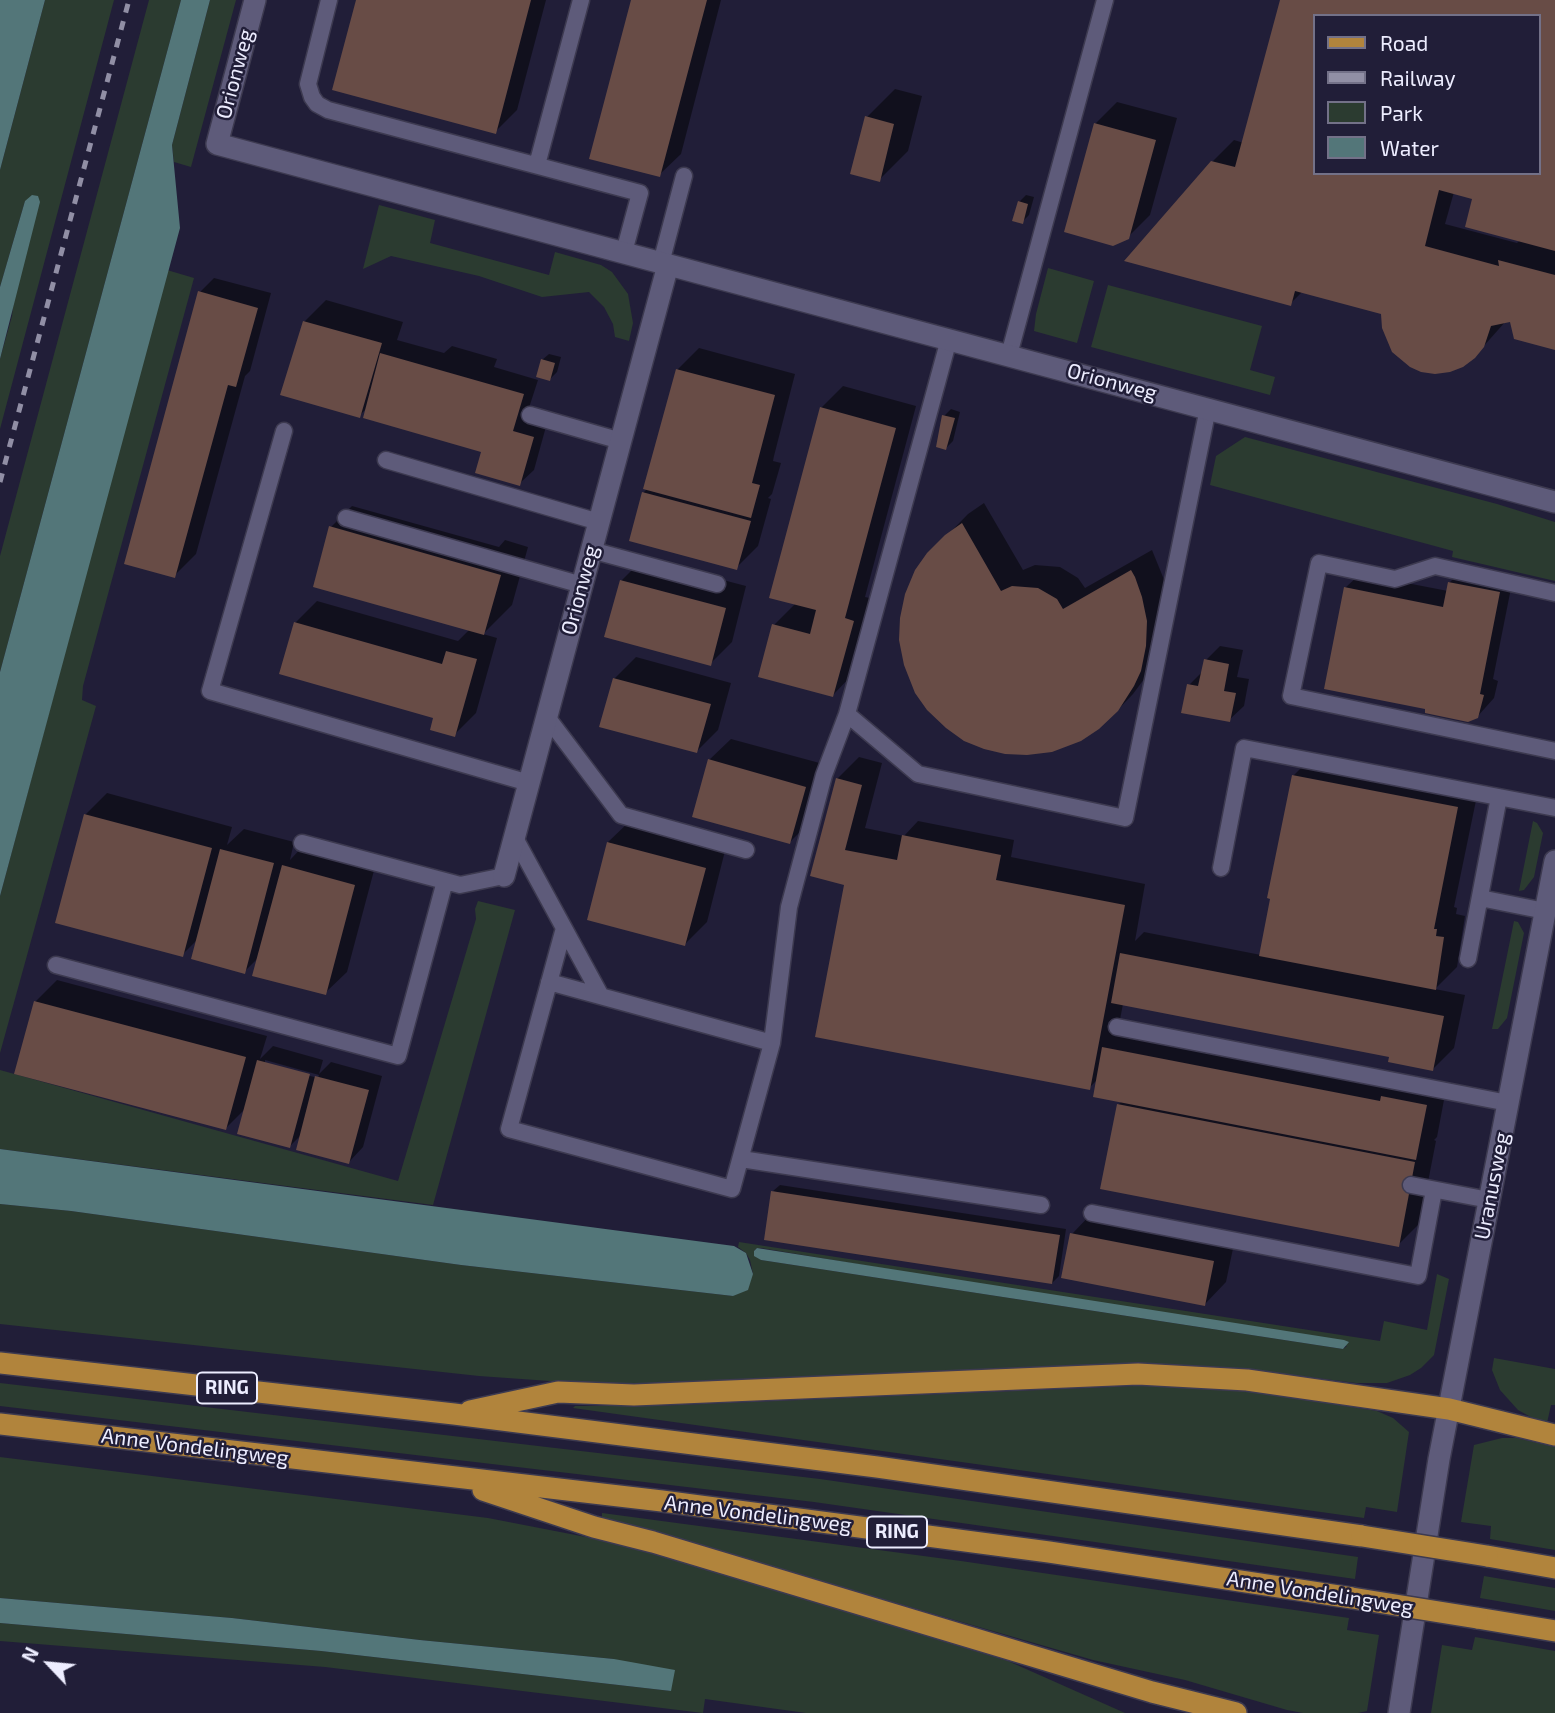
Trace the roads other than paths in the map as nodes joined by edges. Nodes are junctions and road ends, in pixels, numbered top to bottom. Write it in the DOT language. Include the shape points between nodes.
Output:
graph roads {
  1 [pos="255,0"];
  2 [pos="329,0"];
  3 [pos="581,0"];
  4 [pos="1105,0"];
  5 [pos="537,165"];
  6 [pos="684,176"];
  7 [pos="624,252"];
  8 [pos="664,264"];
  9 [pos="949,339"];
  10 [pos="1009,355"];
  11 [pos="1208,408"];
  12 [pos="530,415"];
  13 [pos="284,432"];
  14 [pos="621,441"];
  15 [pos="386,460"];
  16 [pos="1555,502"];
  17 [pos="346,518"];
  18 [pos="599,522"];
  19 [pos="591,550"];
  20 [pos="717,584"];
  21 [pos="582,585"];
  22 [pos="1555,593"];
  23 [pos="847,714"];
  24 [pos="547,717"];
  25 [pos="1555,751"];
  26 [pos="529,783"];
  27 [pos="1499,797"];
  28 [pos="1555,808"];
  29 [pos="515,838"];
  30 [pos="302,844"];
  31 [pos="746,850"];
  32 [pos="1555,862"];
  33 [pos="1221,868"];
  34 [pos="504,876"];
  35 [pos="445,881"];
  36 [pos="1480,898"];
  37 [pos="1545,911"];
  38 [pos="564,928"];
  39 [pos="1468,960"];
  40 [pos="56,965"];
  41 [pos="549,982"];
  42 [pos="601,996"];
  43 [pos="1117,1027"];
  44 [pos="772,1042"];
  45 [pos="1508,1103"];
  46 [pos="741,1159"];
  47 [pos="1411,1185"];
  48 [pos="1434,1189"];
  49 [pos="1489,1200"];
  50 [pos="1041,1205"];
  51 [pos="1092,1213"];
  52 [pos="0,1363"];
  53 [pos="1449,1409"];
  54 [pos="454,1414"];
  55 [pos="0,1424"];
  56 [pos="1555,1435"];
  57 [pos="441,1476"];
  58 [pos="1555,1567"];
  59 [pos="1555,1631"];
  60 [pos="1236,1713"];
  61 [pos="1399,1713"];
  1 -- 7 [label="street, Orionweg" via="216,144"];
  2 -- 5 [label="lane" via="308,84 317,103 328,110"];
  3 -- 5 [label="lane"];
  4 -- 10 [label="lane"];
  5 -- 7 [label="lane" via="640,192"];
  6 -- 8 [label="lane"];
  7 -- 8 [label="street, Orionweg"];
  8 -- 9 [label="street, Orionweg"];
  8 -- 14 [label="street, Orionweg"];
  9 -- 10 [label="street, Orionweg"];
  9 -- 23 [label="lane"];
  10 -- 11 [label="street, Orionweg"];
  11 -- 16 [label="street, Orionweg"];
  11 -- 23 [label="lane" via="1125,818 918,774"];
  12 -- 14 [label="lane"];
  13 -- 26 [label="lane" via="210,691"];
  14 -- 18 [label="street, Orionweg"];
  15 -- 18 [label="lane"];
  17 -- 21 [label="lane"];
  18 -- 19 [label="street, Orionweg"];
  19 -- 20 [label="lane"];
  19 -- 21 [label="street, Orionweg"];
  21 -- 24 [label="street, Orionweg"];
  22 -- 25 [label="lane" via="1435,566 1395,579 1319,563 1291,696"];
  23 -- 44 [label="lane" via="824,775 789,907"];
  24 -- 26 [label="street, Orionweg"];
  24 -- 31 [label="lane" via="621,815"];
  26 -- 29 [label="street, Orionweg"];
  27 -- 28 [label="lane"];
  27 -- 33 [label="lane" via="1244,748"];
  27 -- 36 [label="lane"];
  29 -- 34 [label="street, Orionweg"];
  29 -- 38 [label="lane"];
  30 -- 35 [label="lane"];
  32 -- 37 [label="street, Uranusweg"];
  34 -- 35 [label="lane" via="460,885"];
  35 -- 40 [label="lane" via="398,1056"];
  36 -- 37 [label="lane"];
  36 -- 39 [label="lane"];
  37 -- 45 [label="street, Uranusweg"];
  38 -- 41 [label="lane"];
  38 -- 42 [label="lane"];
  41 -- 42 [label="lane"];
  41 -- 46 [label="lane" via="509,1129 732,1189"];
  42 -- 44 [label="lane"];
  43 -- 45 [label="lane"];
  44 -- 46 [label="lane"];
  45 -- 49 [label="street, Uranusweg"];
  46 -- 50 [label="lane"];
  47 -- 48 [label="lane"];
  48 -- 49 [label="lane"];
  48 -- 51 [label="lane" via="1418,1276"];
  49 -- 53 [label="street, Uranusweg"];
  52 -- 54 [label="main road, RING"];
  53 -- 54 [label="main road" via="1247,1380 1138,1374 634,1395 558,1392"];
  53 -- 56 [label="main road"];
  53 -- 61 [label="street, Uranusweg"];
  54 -- 58 [label="main road, RING, bridge" via="877,1467"];
  55 -- 57 [label="main road, Anne Vondelingweg / RING"];
  57 -- 59 [label="main road, Anne Vondelingweg / RING, bridge" via="1049,1552"];
  57 -- 60 [label="main road" via="594,1527"];
}
